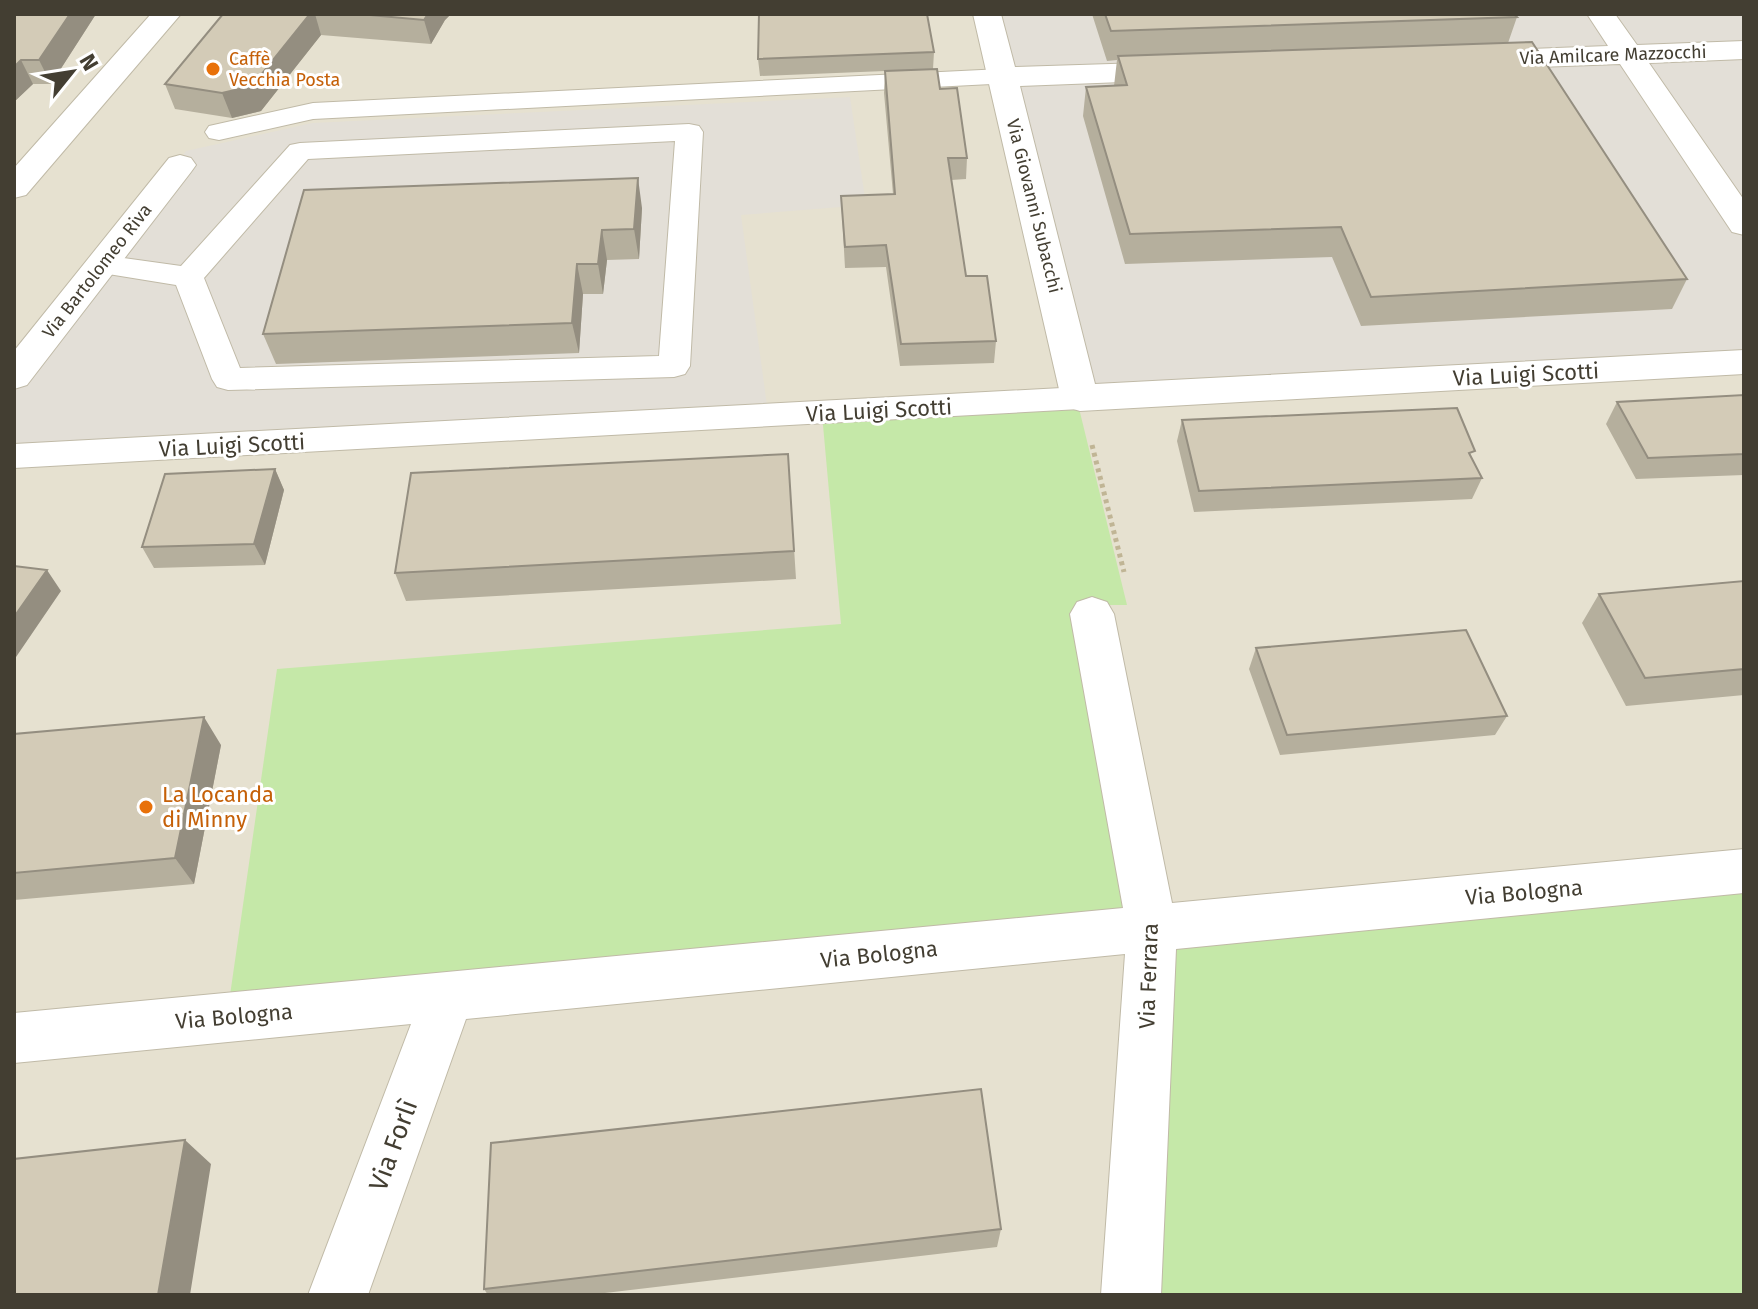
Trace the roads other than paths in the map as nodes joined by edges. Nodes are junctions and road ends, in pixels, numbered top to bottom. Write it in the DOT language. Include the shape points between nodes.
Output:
graph roads {
  1 [pos="167,14"];
  2 [pos="987,14"];
  3 [pos="1601,14"];
  4 [pos="1744,50"];
  5 [pos="1629,55"];
  6 [pos="1457,61"];
  7 [pos="1206,70"];
  8 [pos="1002,77"];
  9 [pos="219,132"];
  10 [pos="180,165"];
  11 [pos="14,188"];
  12 [pos="1744,225"];
  13 [pos="102,264"];
  14 [pos="188,277"];
  15 [pos="1744,362"];
  16 [pos="14,376"];
  17 [pos="1080,398"];
  18 [pos="14,456"];
  19 [pos="1092,614"];
  20 [pos="1744,871"];
  21 [pos="1152,928"];
  22 [pos="448,996"];
  23 [pos="14,1038"];
  24 [pos="338,1295"];
  25 [pos="1131,1295"];
  1 -- 11 [label="street"];
  2 -- 8 [label="street, Via Giovanni Subacchi"];
  3 -- 5 [label="street"];
  4 -- 5 [label="street, Via Amilcare Mazzocchi"];
  5 -- 6 [label="street, Via Amilcare Mazzocchi"];
  5 -- 12 [label="street"];
  7 -- 8 [label="street"];
  8 -- 9 [label="lane" via="313,111"];
  8 -- 17 [label="street, Via Giovanni Subacchi"];
  10 -- 13 [label="street, Via Bartolomeo Riva"];
  13 -- 14 [label="lane"];
  13 -- 16 [label="street, Via Bartolomeo Riva"];
  14 -- 14 [label="lane" via="228,379 674,366 689,132 300,151"];
  15 -- 17 [label="street, Via Luigi Scotti"];
  17 -- 18 [label="lane, Via Luigi Scotti"];
  19 -- 21 [label="street, Via Ferrara"];
  20 -- 21 [label="street, Via Bologna"];
  21 -- 22 [label="street, Via Bologna"];
  21 -- 25 [label="street, Via Ferrara"];
  22 -- 23 [label="street, Via Bologna"];
  22 -- 24 [label="street, Via Forlì"];
}
